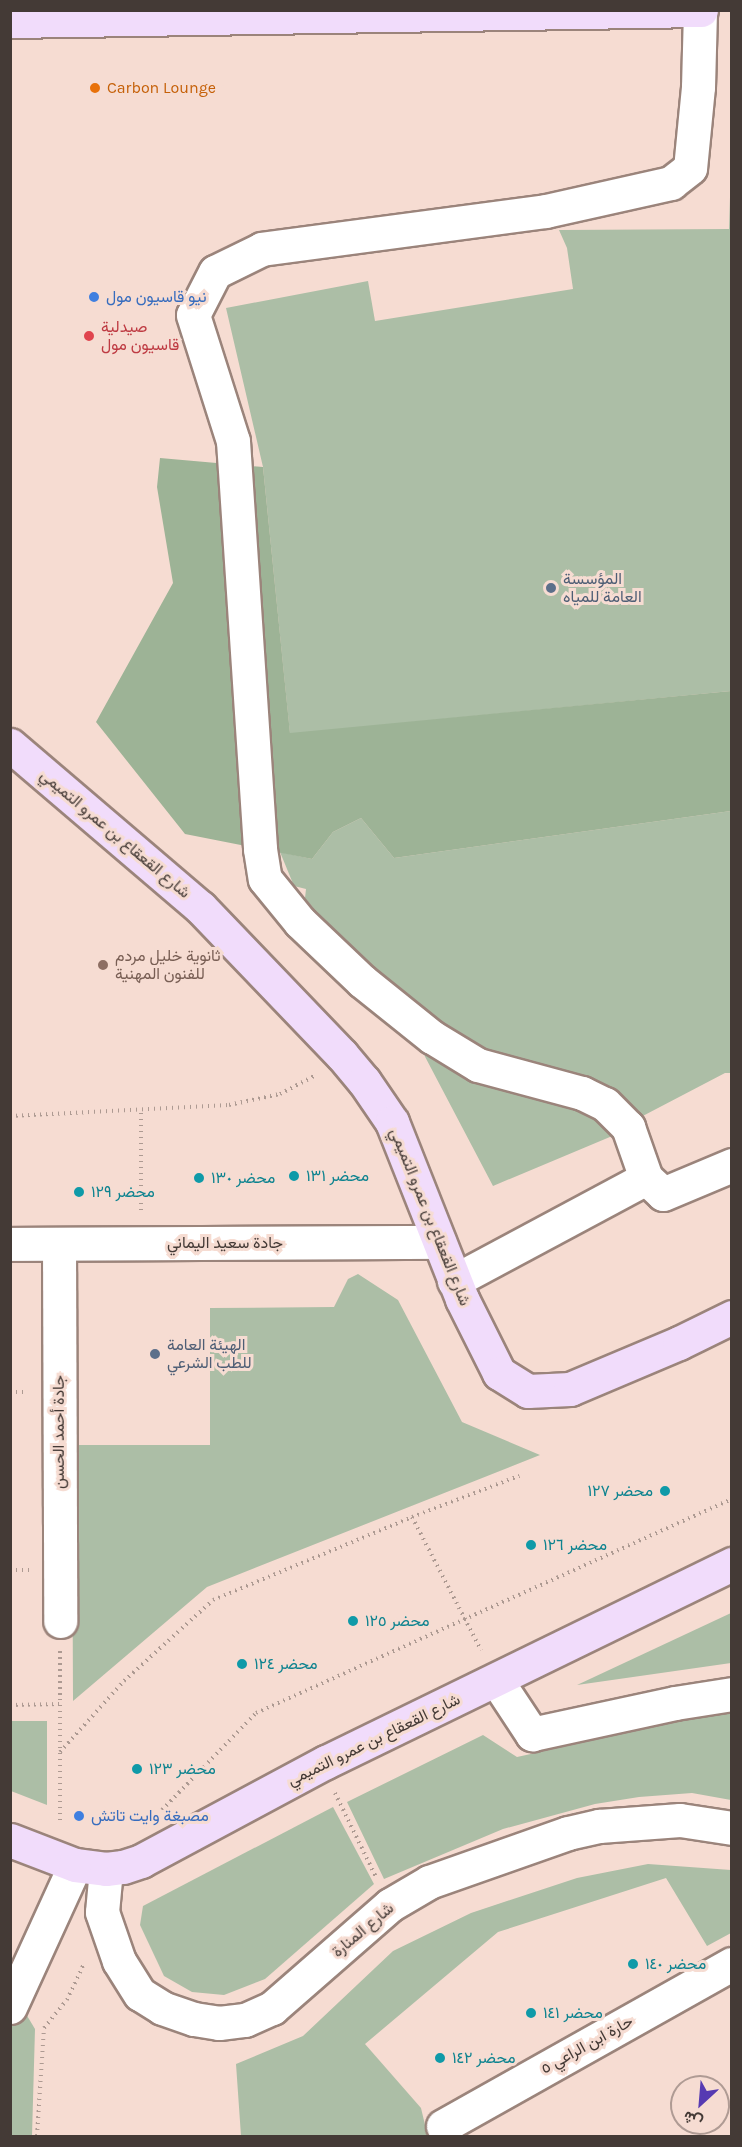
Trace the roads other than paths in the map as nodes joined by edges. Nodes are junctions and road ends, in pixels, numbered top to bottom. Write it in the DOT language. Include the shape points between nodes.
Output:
graph roads {
  1 [pos="700,10"];
  2 [pos="10,21"];
  3 [pos="10,745"];
  4 [pos="732,1165"];
  5 [pos="646,1178"];
  6 [pos="439,1242"];
  7 [pos="10,1244"];
  8 [pos="59,1244"];
  9 [pos="454,1281"];
  10 [pos="732,1317"];
  11 [pos="732,1564"];
  12 [pos="60,1621"];
  13 [pos="497,1681"];
  14 [pos="732,1694"];
  15 [pos="732,1828"];
  16 [pos="10,1840"];
  17 [pos="80,1864"];
  18 [pos="732,1965"];
  19 [pos="10,2007"];
  20 [pos="443,2126"];
  1 -- 2 [label="main road"];
  1 -- 5 [label="street" via="699,87 690,168 671,183 546,211 262,249 215,272 193,315 232,441 265,879 300,922 362,981 432,1037 478,1065 582,1093 605,1104 628,1127"];
  3 -- 6 [label="main road, شارع القعقاع بن عمرو التميمي" via="200,907 342,1055 392,1122"];
  4 -- 5 [label="street" via="663,1194"];
  5 -- 9 [label="street"];
  6 -- 8 [label="street, جادة سعيد اليماني"];
  6 -- 9 [label="main road, شارع القعقاع بن عمرو التميمي"];
  7 -- 8 [label="street, جادة سعيد اليماني"];
  8 -- 12 [label="street, جادة أحمد الحسن"];
  9 -- 10 [label="main road, شارع القعقاع بن عمرو التميمي" via="499,1373 528,1391 570,1389"];
  11 -- 13 [label="main road, شارع القعقاع بن عمرو التميمي"];
  13 -- 14 [label="street" via="532,1734"];
  13 -- 17 [label="main road, شارع القعقاع بن عمرو التميمي" via="326,1762 141,1861 123,1868"];
  15 -- 17 [label="street, شارع المنارة" via="680,1820 598,1826 429,1882 390,1905 272,2007 245,2020 219,2023 162,2008 140,1994 119,1961"];
  16 -- 17 [label="main road"];
  17 -- 19 [label="street"];
  18 -- 20 [label="street, حارة ابن الراعي ٥"];
}
